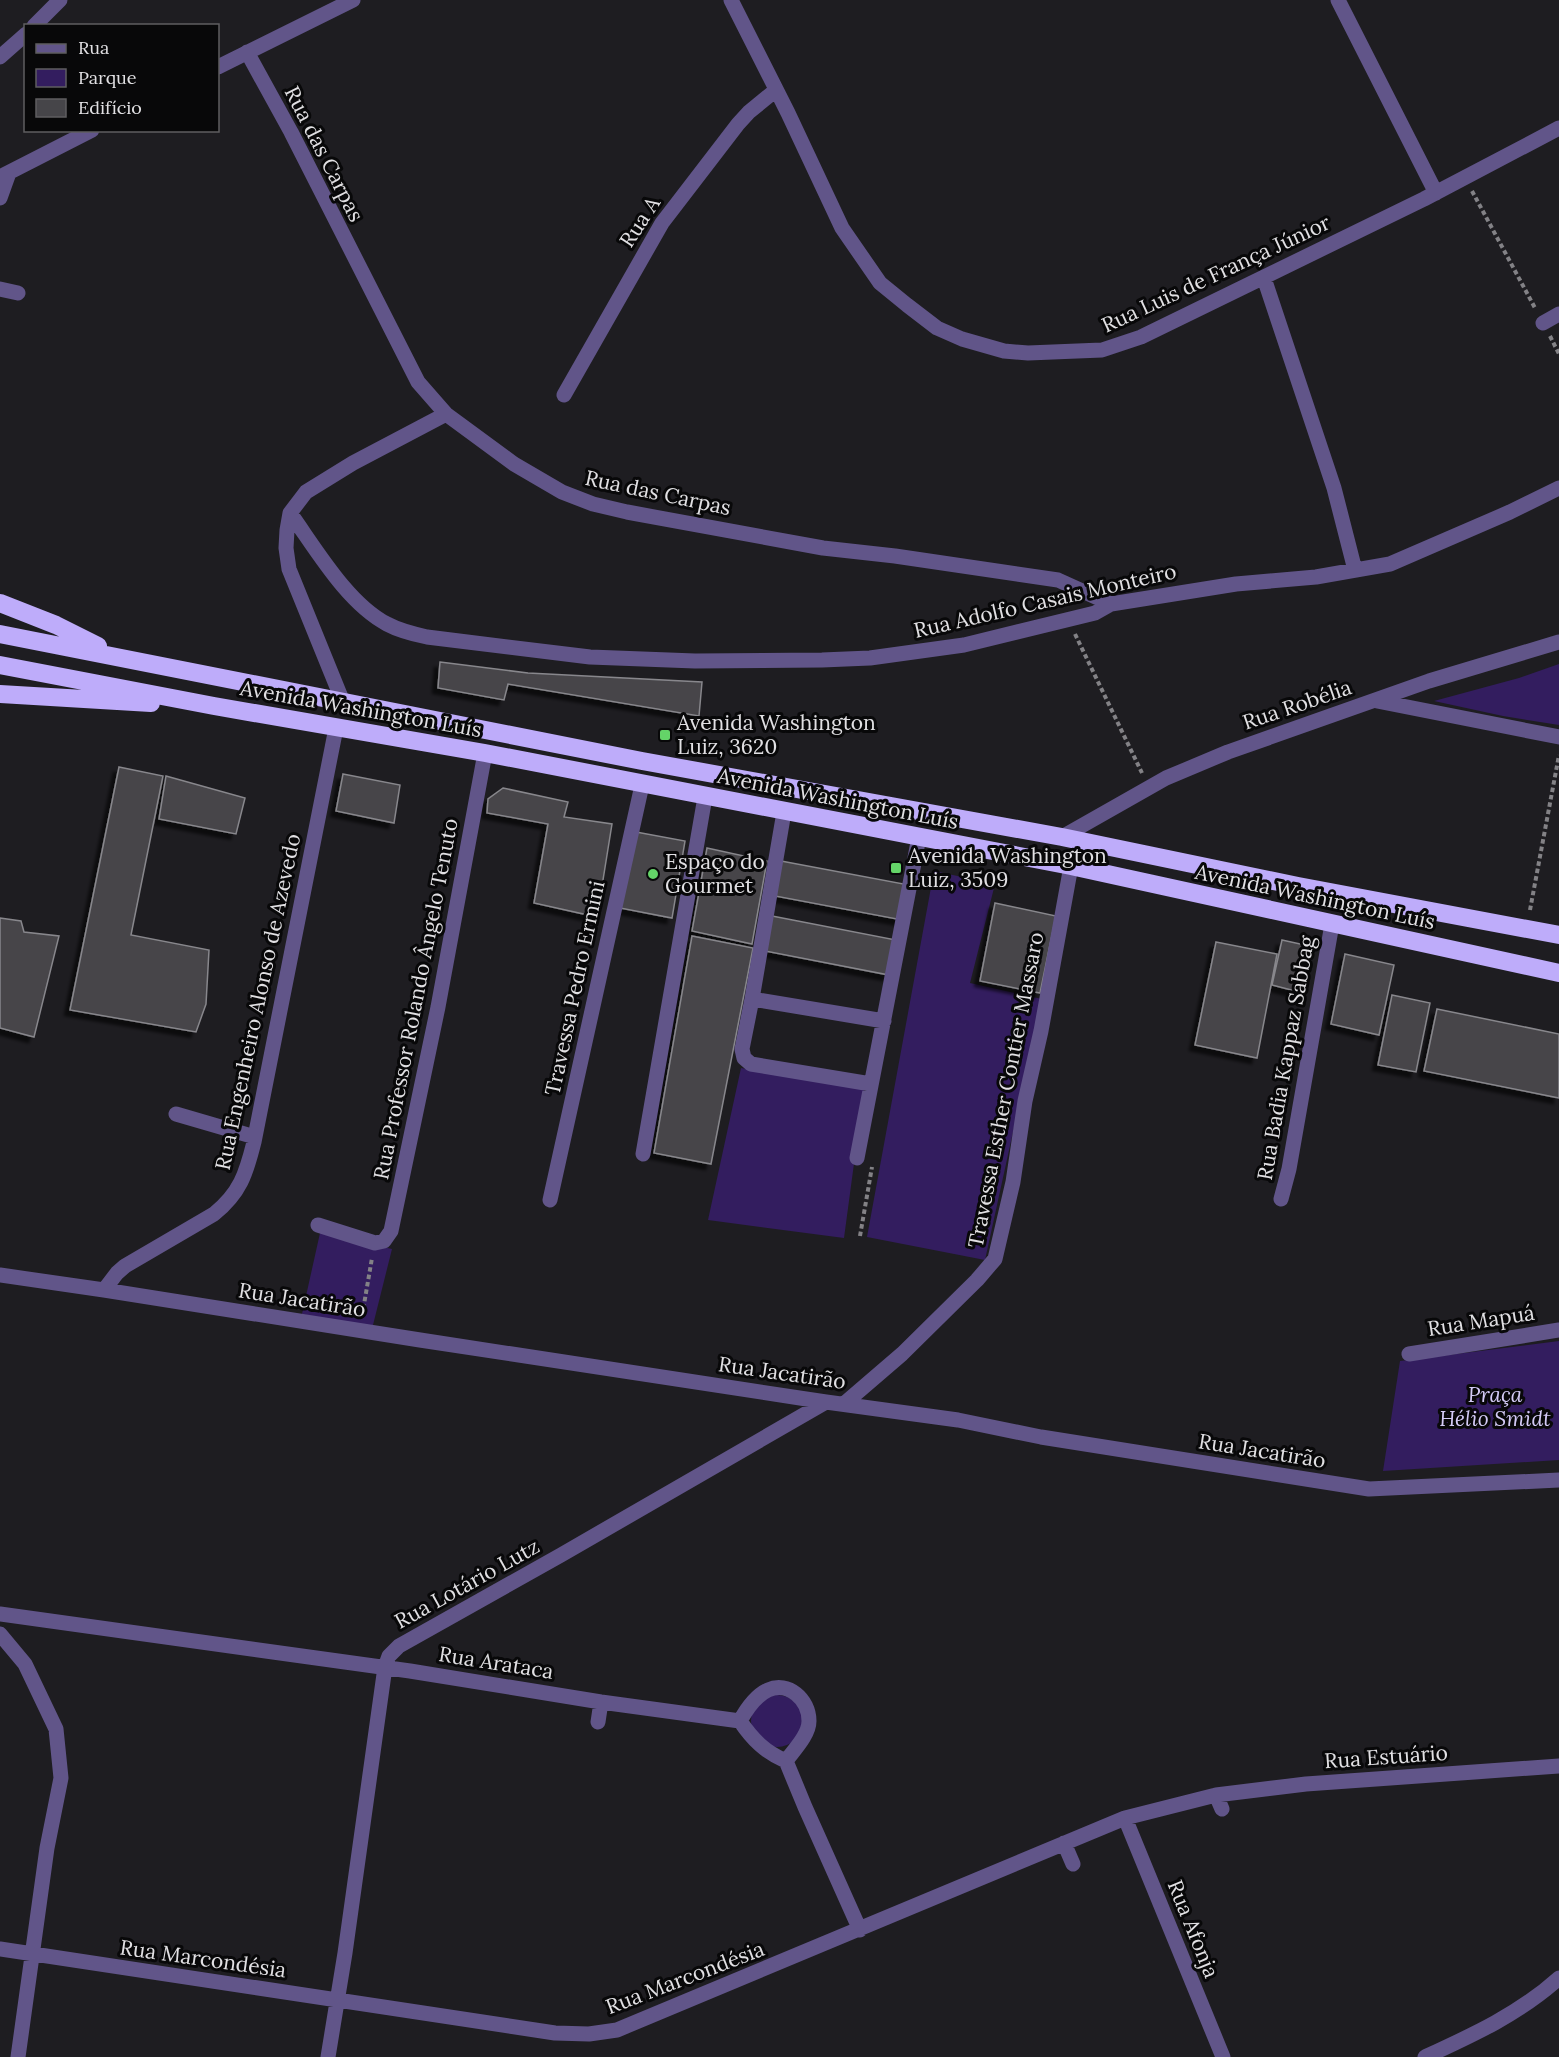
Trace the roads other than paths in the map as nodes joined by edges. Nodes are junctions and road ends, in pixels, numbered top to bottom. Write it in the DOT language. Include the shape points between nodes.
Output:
graph roads {
  1 [pos="60,0"];
  2 [pos="353,0"];
  3 [pos="731,0"];
  4 [pos="1338,0"];
  5 [pos="36,24"];
  6 [pos="24,36"];
  7 [pos="247,52"];
  8 [pos="0,57"];
  9 [pos="219,66"];
  10 [pos="776,90"];
  11 [pos="1559,128"];
  12 [pos="88,132"];
  13 [pos="4,175"];
  14 [pos="1436,193"];
  15 [pos="0,198"];
  16 [pos="1264,278"];
  17 [pos="0,289"];
  18 [pos="18,293"];
  19 [pos="1559,314"];
  20 [pos="1543,323"];
  21 [pos="564,394"];
  22 [pos="446,414"];
  23 [pos="1559,488"];
  24 [pos="290,513"];
  25 [pos="1355,570"];
  26 [pos="0,603"];
  27 [pos="1111,604"];
  28 [pos="0,634"];
  29 [pos="1559,642"];
  30 [pos="118,656"];
  31 [pos="0,665"];
  32 [pos="0,694"];
  33 [pos="1375,700"];
  34 [pos="343,702"];
  35 [pos="214,706"];
  36 [pos="336,728"];
  37 [pos="1559,737"];
  38 [pos="485,753"];
  39 [pos="642,785"];
  40 [pos="705,797"];
  41 [pos="784,812"];
  42 [pos="919,837"];
  43 [pos="1062,837"];
  44 [pos="1071,866"];
  45 [pos="1332,924"];
  46 [pos="1559,935"];
  47 [pos="1559,973"];
  48 [pos="752,999"];
  49 [pos="884,1021"];
  50 [pos="872,1084"];
  51 [pos="176,1114"];
  52 [pos="255,1137"];
  53 [pos="643,1154"];
  54 [pos="857,1158"];
  55 [pos="1281,1199"];
  56 [pos="550,1200"];
  57 [pos="318,1225"];
  58 [pos="0,1275"];
  59 [pos="104,1290"];
  60 [pos="1559,1330"];
  61 [pos="1409,1354"];
  62 [pos="826,1402"];
  63 [pos="845,1403"];
  64 [pos="1559,1480"];
  65 [pos="0,1614"];
  66 [pos="0,1634"];
  67 [pos="384,1667"];
  68 [pos="601,1702"];
  69 [pos="740,1721"];
  70 [pos="598,1722"];
  71 [pos="786,1761"];
  72 [pos="1559,1766"];
  73 [pos="1219,1802"];
  74 [pos="1125,1818"];
  75 [pos="1064,1843"];
  76 [pos="1073,1864"];
  77 [pos="860,1930"];
  78 [pos="0,1949"];
  79 [pos="32,1954"];
  80 [pos="1559,1978"];
  81 [pos="337,2000"];
  82 [pos="18,2057"];
  83 [pos="328,2057"];
  84 [pos="1223,2057"];
  85 [pos="1425,2057"];
  1 -- 5 [label="street"];
  2 -- 7 [label="street"];
  3 -- 10 [label="street, Rua Luis de França Júnior"];
  4 -- 14 [label="street"];
  6 -- 8 [label="street"];
  7 -- 9 [label="street"];
  7 -- 22 [label="street, Rua das Carpas" via="418,382"];
  10 -- 16 [label="street, Rua Luis de França Júnior" via="842,228 861,258 880,283 907,305 937,328 962,339 1004,351 1028,353 1102,350 1141,337"];
  10 -- 21 [label="street, Rua A" via="744,118 662,223"];
  11 -- 14 [label="street, Rua Luis de França Júnior"];
  12 -- 13 [label="street"];
  13 -- 15 [label="street"];
  14 -- 16 [label="street, Rua Luis de França Júnior"];
  16 -- 25 [label="street" via="1334,488"];
  17 -- 18 [label="street"];
  19 -- 20 [label="street"];
  22 -- 24 [label="street" via="321,481 306,492"];
  22 -- 27 [label="street, Rua das Carpas" via="514,464 562,492 592,504 823,548 1058,580"];
  23 -- 25 [label="street, Rua Adolfo Casais Monteiro" via="1390,564"];
  24 -- 27 [label="street, Rua Adolfo Casais Monteiro" via="345,587 385,623 427,637 601,657 695,661 870,658 964,645 1095,613"];
  24 -- 34 [label="street" via="286,530 289,569"];
  25 -- 27 [label="street, Rua Adolfo Casais Monteiro"];
  26 -- 30 [label="highway"];
  28 -- 30 [label="highway, Avenida Washington Luís"];
  29 -- 33 [label="street, Rua Robélia"];
  30 -- 34 [label="highway, Avenida Washington Luís"];
  31 -- 35 [label="highway, Avenida Washington Luís"];
  32 -- 35 [label="highway"];
  33 -- 37 [label="street"];
  33 -- 43 [label="street, Rua Robélia" via="1166,778"];
  34 -- 43 [label="highway, Avenida Washington Luís"];
  35 -- 36 [label="highway, Avenida Washington Luís"];
  36 -- 38 [label="highway, Avenida Washington Luís"];
  36 -- 52 [label="street, Rua Engenheiro Alonso de Azevedo"];
  38 -- 39 [label="highway, Avenida Washington Luís"];
  38 -- 57 [label="street, Rua Professor Rolando Ângelo Tenuto" via="438,1007 387,1238 375,1243"];
  39 -- 40 [label="highway, Avenida Washington Luís"];
  39 -- 56 [label="street, Travessa Pedro Ermini"];
  40 -- 41 [label="highway, Avenida Washington Luís"];
  40 -- 53 [label="street"];
  41 -- 42 [label="highway, Avenida Washington Luís"];
  41 -- 48 [label="street"];
  42 -- 44 [label="highway, Avenida Washington Luís"];
  42 -- 49 [label="street"];
  43 -- 46 [label="highway, Avenida Washington Luís"];
  44 -- 45 [label="highway, Avenida Washington Luís"];
  44 -- 63 [label="street, Travessa Esther Contier Massaro" via="995,1259 902,1354"];
  45 -- 47 [label="highway, Avenida Washington Luís"];
  45 -- 55 [label="street, Rua Badia Kappaz Sabbag"];
  48 -- 49 [label="street"];
  48 -- 50 [label="street" via="742,1049 751,1064"];
  49 -- 50 [label="street"];
  50 -- 54 [label="street"];
  51 -- 52 [label="street"];
  52 -- 59 [label="street, Rua Engenheiro Alonso de Azevedo" via="246,1174 227,1204 125,1266"];
  58 -- 59 [label="street, Rua Jacatirão"];
  59 -- 62 [label="street, Rua Jacatirão"];
  60 -- 61 [label="street, Rua Mapuá"];
  62 -- 63 [label="street, Rua Jacatirão"];
  62 -- 67 [label="street, Rua Lotário Lutz" via="399,1646"];
  63 -- 64 [label="street, Rua Jacatirão" via="1369,1489"];
  65 -- 67 [label="street, Rua Arataca"];
  66 -- 79 [label="street" via="25,1664 44,1700 60,1752 61,1778"];
  67 -- 68 [label="street, Rua Arataca"];
  67 -- 81 [label="street"];
  68 -- 69 [label="street, Rua Arataca"];
  68 -- 70 [label="street"];
  69 -- 71 [label="street" via="761,1747"];
  69 -- 71 [label="street" via="754,1700 767,1690 791,1689 800,1697 809,1721"];
  71 -- 77 [label="street"];
  72 -- 73 [label="street, Rua Estuário" via="1306,1784"];
  73 -- 74 [label="street, Rua Marcondésia"];
  74 -- 75 [label="street, Rua Marcondésia"];
  74 -- 84 [label="street, Rua Afonja"];
  75 -- 76 [label="street"];
  75 -- 77 [label="street, Rua Marcondésia"];
  77 -- 81 [label="street, Rua Marcondésia" via="608,2032 555,2033"];
  78 -- 79 [label="street, Rua Marcondésia"];
  79 -- 81 [label="street, Rua Marcondésia"];
  79 -- 82 [label="street"];
  80 -- 85 [label="street" via="1509,2016"];
  81 -- 83 [label="street"];
}
